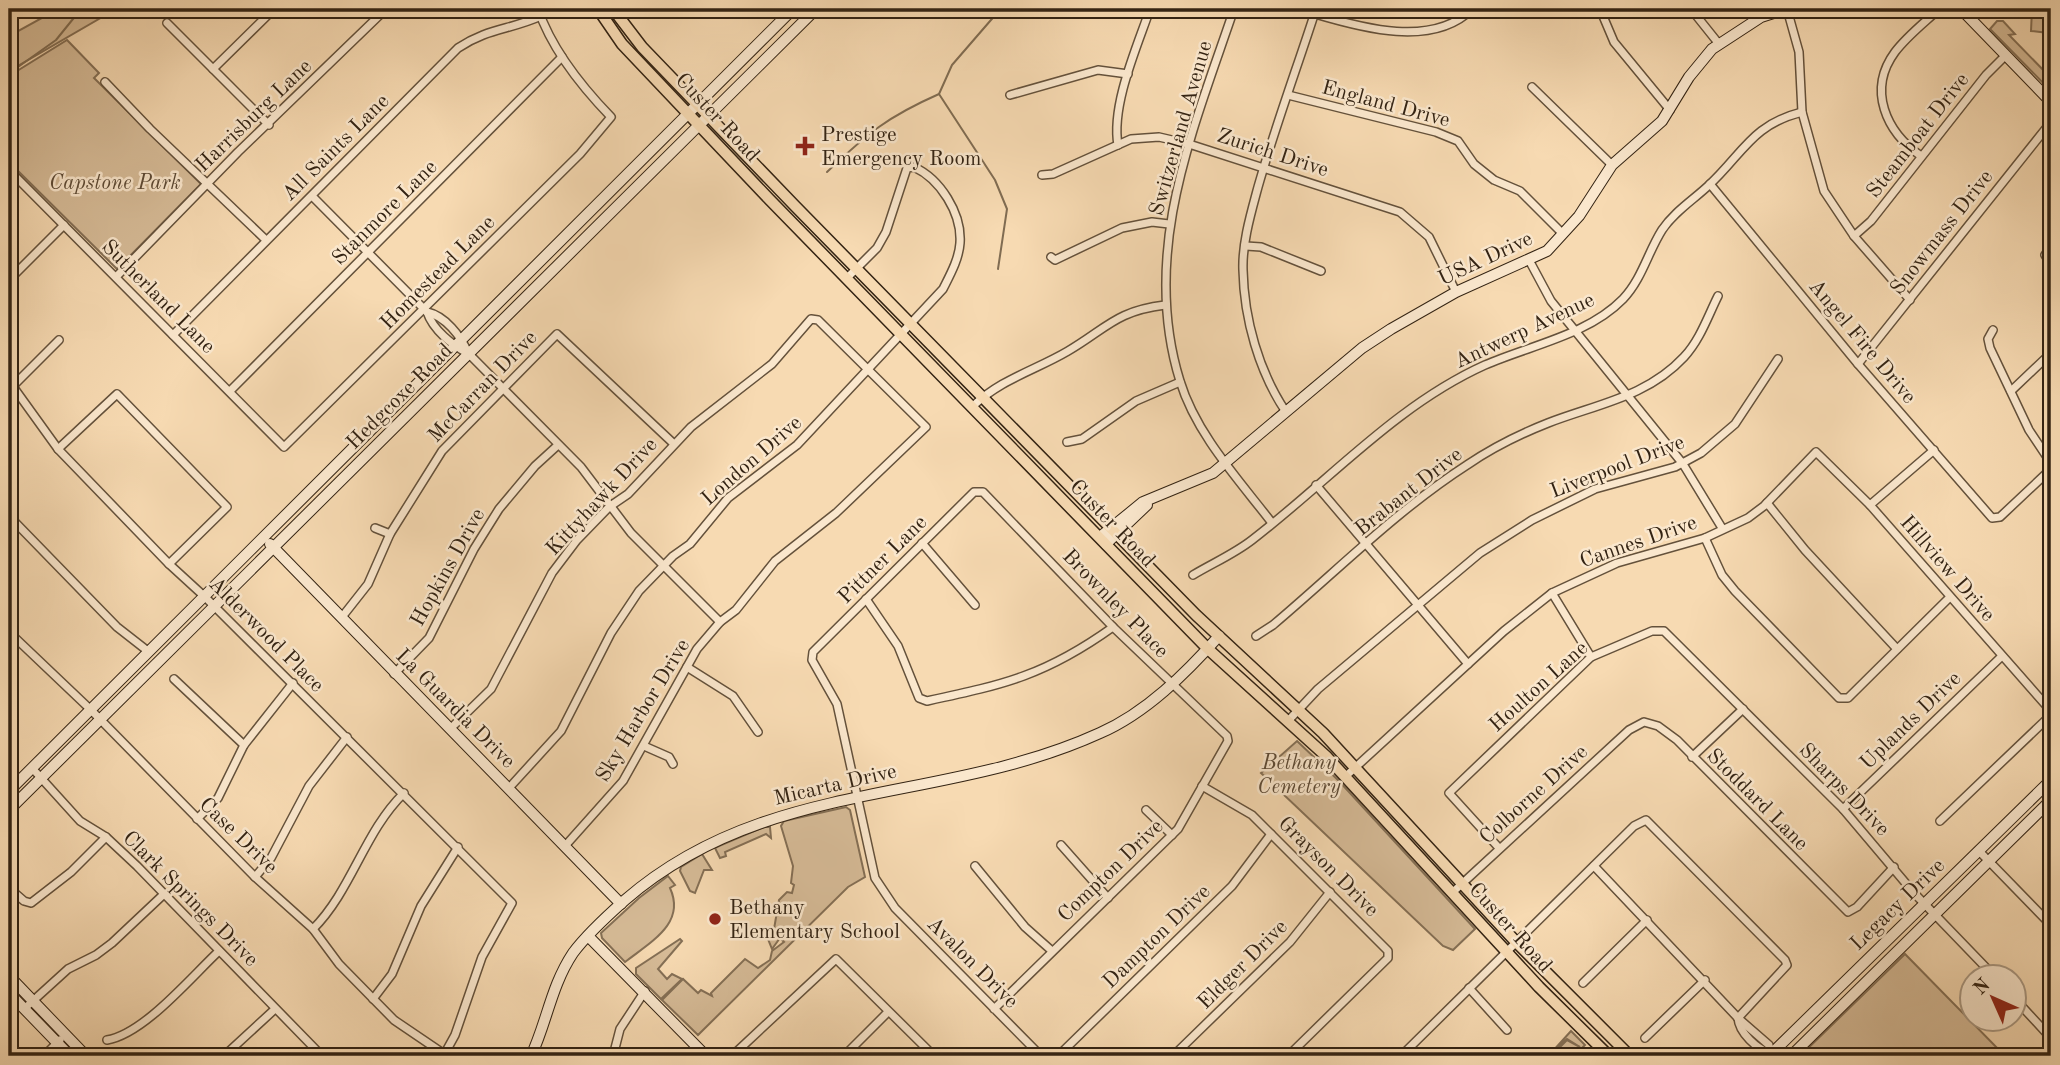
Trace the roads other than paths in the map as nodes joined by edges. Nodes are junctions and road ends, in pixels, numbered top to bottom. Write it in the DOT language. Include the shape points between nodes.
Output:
graph roads {
  1 [pos="274,9"];
  2 [pos="386,9"];
  3 [pos="598,9"];
  4 [pos="613,9"];
  5 [pos="793,9"];
  6 [pos="816,9"];
  7 [pos="1150,9"];
  8 [pos="1234,9"];
  9 [pos="1472,9"];
  10 [pos="1600,9"];
  11 [pos="1691,9"];
  12 [pos="1786,9"];
  13 [pos="1939,9"];
  14 [pos="1961,9"];
  15 [pos="1316,11"];
  16 [pos="539,12"];
  17 [pos="167,23"];
  18 [pos="1719,44"];
  19 [pos="2006,55"];
  20 [pos="562,57"];
  21 [pos="213,69"];
  22 [pos="1128,74"];
  23 [pos="105,82"];
  24 [pos="1532,87"];
  25 [pos="1288,94"];
  26 [pos="1010,95"];
  27 [pos="2051,102"];
  28 [pos="697,104"];
  29 [pos="1670,110"];
  30 [pos="1802,112"];
  31 [pos="688,113"];
  32 [pos="708,116"];
  33 [pos="2051,122"];
  34 [pos="269,125"];
  35 [pos="699,125"];
  36 [pos="1189,144"];
  37 [pos="1118,145"];
  38 [pos="1921,156"];
  39 [pos="1612,165"];
  40 [pos="1264,167"];
  41 [pos="9,170"];
  42 [pos="1042,175"];
  43 [pos="208,183"];
  44 [pos="1710,184"];
  45 [pos="778,189"];
  46 [pos="312,196"];
  47 [pos="769,198"];
  48 [pos="579,223"];
  49 [pos="1168,223"];
  50 [pos="64,225"];
  51 [pos="589,234"];
  52 [pos="1563,234"];
  53 [pos="1854,236"];
  54 [pos="265,240"];
  55 [pos="1246,246"];
  56 [pos="2051,246"];
  57 [pos="368,252"];
  58 [pos="1051,257"];
  59 [pos="1528,260"];
  60 [pos="2051,265"];
  61 [pos="856,268"];
  62 [pos="1321,271"];
  63 [pos="116,277"];
  64 [pos="848,277"];
  65 [pos="9,280"];
  66 [pos="1456,292"];
  67 [pos="1718,296"];
  68 [pos="1910,300"];
  69 [pos="1165,304"];
  70 [pos="425,311"];
  71 [pos="911,325"];
  72 [pos="1577,330"];
  73 [pos="1993,330"];
  74 [pos="902,334"];
  75 [pos="173,335"];
  76 [pos="60,340"];
  77 [pos="459,343"];
  78 [pos="2051,353"];
  79 [pos="468,354"];
  80 [pos="1778,359"];
  81 [pos="1858,364"];
  82 [pos="867,369"];
  83 [pos="1180,382"];
  84 [pos="11,384"];
  85 [pos="502,387"];
  86 [pos="230,391"];
  87 [pos="2011,391"];
  88 [pos="983,396"];
  89 [pos="1628,396"];
  90 [pos="973,406"];
  91 [pos="1286,412"];
  92 [pos="1067,442"];
  93 [pos="558,444"];
  94 [pos="674,444"];
  95 [pos="284,447"];
  96 [pos="58,449"];
  97 [pos="1934,450"];
  98 [pos="1816,452"];
  99 [pos="1226,463"];
  100 [pos="2051,463"];
  101 [pos="1683,464"];
  102 [pos="2051,469"];
  103 [pos="1316,485"];
  104 [pos="977,492"];
  105 [pos="1767,503"];
  106 [pos="1870,505"];
  107 [pos="609,507"];
  108 [pos="9,516"];
  109 [pos="1272,523"];
  110 [pos="375,528"];
  111 [pos="1722,528"];
  112 [pos="1113,531"];
  113 [pos="390,534"];
  114 [pos="1704,538"];
  115 [pos="264,539"];
  116 [pos="1103,541"];
  117 [pos="922,543"];
  118 [pos="1367,545"];
  119 [pos="274,547"];
  120 [pos="169,564"];
  121 [pos="663,565"];
  122 [pos="1193,575"];
  123 [pos="1552,593"];
  124 [pos="205,597"];
  125 [pos="1950,597"];
  126 [pos="866,599"];
  127 [pos="975,605"];
  128 [pos="1417,605"];
  129 [pos="214,607"];
  130 [pos="342,617"];
  131 [pos="720,622"];
  132 [pos="1113,627"];
  133 [pos="1664,631"];
  134 [pos="9,632"];
  135 [pos="1219,636"];
  136 [pos="1256,636"];
  137 [pos="1208,649"];
  138 [pos="1897,649"];
  139 [pos="149,652"];
  140 [pos="813,652"];
  141 [pos="2001,656"];
  142 [pos="1591,657"];
  143 [pos="1468,664"];
  144 [pos="687,667"];
  145 [pos="394,674"];
  146 [pos="174,679"];
  147 [pos="293,683"];
  148 [pos="1171,684"];
  149 [pos="1298,708"];
  150 [pos="1743,709"];
  151 [pos="91,710"];
  152 [pos="2051,713"];
  153 [pos="100,719"];
  154 [pos="1288,721"];
  155 [pos="1639,724"];
  156 [pos="450,729"];
  157 [pos="758,732"];
  158 [pos="347,737"];
  159 [pos="1228,741"];
  160 [pos="244,745"];
  161 [pos="644,746"];
  162 [pos="1692,757"];
  163 [pos="673,764"];
  164 [pos="1355,766"];
  165 [pos="32,768"];
  166 [pos="1346,776"];
  167 [pos="41,778"];
  168 [pos="2051,780"];
  169 [pos="1202,786"];
  170 [pos="509,788"];
  171 [pos="9,791"];
  172 [pos="404,793"];
  173 [pos="856,798"];
  174 [pos="2051,800"];
  175 [pos="1843,809"];
  176 [pos="9,810"];
  177 [pos="1146,810"];
  178 [pos="197,819"];
  179 [pos="1940,821"];
  180 [pos="1271,834"];
  181 [pos="1172,835"];
  182 [pos="106,837"];
  183 [pos="1061,845"];
  184 [pos="565,846"];
  185 [pos="458,847"];
  186 [pos="1499,848"];
  187 [pos="1979,850"];
  188 [pos="1990,860"];
  189 [pos="975,866"];
  190 [pos="1594,866"];
  191 [pos="1894,867"];
  192 [pos="255,877"];
  193 [pos="1464,882"];
  194 [pos="9,888"];
  195 [pos="1330,892"];
  196 [pos="1453,892"];
  197 [pos="163,895"];
  198 [pos="1108,898"];
  199 [pos="1925,903"];
  200 [pos="621,904"];
  201 [pos="1936,914"];
  202 [pos="1647,920"];
  203 [pos="2050,921"];
  204 [pos="313,929"];
  205 [pos="588,936"];
  206 [pos="1516,942"];
  207 [pos="219,951"];
  208 [pos="1052,951"];
  209 [pos="1507,951"];
  210 [pos="1983,964"];
  211 [pos="9,976"];
  212 [pos="1705,980"];
  213 [pos="1583,983"];
  214 [pos="1469,988"];
  215 [pos="645,991"];
  216 [pos="9,993"];
  217 [pos="373,999"];
  218 [pos="32,1000"];
  219 [pos="24,1009"];
  220 [pos="275,1009"];
  221 [pos="994,1009"];
  222 [pos="888,1012"];
  223 [pos="2028,1013"];
  224 [pos="1738,1017"];
  225 [pos="1507,1030"];
  226 [pos="1608,1034"];
  227 [pos="1645,1038"];
  228 [pos="2051,1038"];
  229 [pos="62,1039"];
  230 [pos="107,1040"];
  231 [pos="1597,1044"];
  232 [pos="446,1055"];
  233 [pos="44,1056"];
  234 [pos="71,1056"];
  235 [pos="86,1056"];
  236 [pos="224,1056"];
  237 [pos="322,1056"];
  238 [pos="531,1056"];
  239 [pos="613,1056"];
  240 [pos="706,1056"];
  241 [pos="732,1056"];
  242 [pos="844,1056"];
  243 [pos="934,1056"];
  244 [pos="1041,1056"];
  245 [pos="1058,1056"];
  246 [pos="1173,1056"];
  247 [pos="1290,1056"];
  248 [pos="1403,1056"];
  249 [pos="1609,1056"];
  250 [pos="1630,1056"];
  251 [pos="1771,1056"];
  252 [pos="1791,1056"];
  1 -- 21 [label="street"];
  2 -- 34 [label="street, Harrisburg Lane"];
  3 -- 31 [label="main road, Custer Road" via="622,44"];
  4 -- 28 [label="main road, Custer Road" via="626,29"];
  5 -- 28 [label="main road, Hedgcoxe Road"];
  6 -- 32 [label="main road, Hedgcoxe Road"];
  7 -- 22 [label="street"];
  8 -- 36 [label="street, Switzerland Avenue"];
  9 -- 15 [label="street" via="1463,18 1432,30 1355,26"];
  10 -- 29 [label="street" via="1614,42"];
  11 -- 18 [label="street"];
  12 -- 18 [label="main road, USA Drive" via="1761,17"];
  12 -- 30 [label="street" via="1800,52"];
  13 -- 38 [label="street" via="1894,53 1882,78 1886,119 1904,144"];
  14 -- 19 [label="main road"];
  15 -- 25 [label="street"];
  16 -- 20 [label="street"];
  16 -- 46 [label="street, All Saints Lane" via="520,25 480,34 458,48"];
  17 -- 21 [label="street"];
  18 -- 29 [label="main road, USA Drive" via="1692,73"];
  19 -- 27 [label="main road"];
  19 -- 38 [label="street, Steamboat Drive"];
  20 -- 57 [label="street, Stanmore Lane"];
  20 -- 70 [label="street, Homestead Lane" via="611,117"];
  21 -- 34 [label="street"];
  22 -- 26 [label="street" via="1098,70"];
  22 -- 37 [label="street" via="1116,126"];
  23 -- 43 [label="street"];
  24 -- 39 [label="street"];
  25 -- 40 [label="street"];
  25 -- 52 [label="street, England Drive" via="1458,141 1483,173 1520,191"];
  28 -- 31 [label="main road, Hedgcoxe Road"];
  28 -- 32 [label="main road, Custer Road"];
  29 -- 39 [label="main road, USA Drive"];
  30 -- 44 [label="street, Antwerp Avenue" via="1754,133"];
  30 -- 53 [label="street" via="1824,191"];
  31 -- 35 [label="main road, Custer Road"];
  31 -- 48 [label="main road, Hedgcoxe Road"];
  32 -- 35 [label="main road, Hedgcoxe Road"];
  32 -- 45 [label="main road, Custer Road"];
  33 -- 68 [label="street, Snowmass Drive"];
  34 -- 43 [label="street, Harrisburg Lane"];
  35 -- 47 [label="main road, Custer Road"];
  35 -- 51 [label="main road, Hedgcoxe Road"];
  36 -- 37 [label="street, Zurich Drive" via="1144,136"];
  36 -- 40 [label="street, Zurich Drive"];
  36 -- 49 [label="street, Switzerland Avenue"];
  37 -- 42 [label="street, Zurich Drive"];
  38 -- 53 [label="street, Steamboat Drive"];
  39 -- 52 [label="main road, USA Drive"];
  40 -- 55 [label="street"];
  40 -- 66 [label="street, Zurich Drive" via="1400,212 1429,237"];
  41 -- 50 [label="street, Sutherland Lane"];
  43 -- 54 [label="street"];
  43 -- 63 [label="street, Harrisburg Lane"];
  44 -- 72 [label="street, Antwerp Avenue" via="1664,227 1644,270 1624,298"];
  44 -- 81 [label="street, Angel Fire Drive"];
  45 -- 47 [label="main road"];
  45 -- 61 [label="main road, Custer Road"];
  46 -- 54 [label="street, All Saints Lane"];
  46 -- 57 [label="street"];
  47 -- 64 [label="main road, Custer Road"];
  48 -- 51 [label="main road"];
  48 -- 77 [label="main road, Hedgcoxe Road"];
  49 -- 58 [label="street" via="1136,224 1055,260"];
  49 -- 69 [label="street, Switzerland Avenue"];
  50 -- 63 [label="street, Sutherland Lane"];
  50 -- 65 [label="street"];
  51 -- 79 [label="main road, Hedgcoxe Road"];
  52 -- 59 [label="main road, USA Drive" via="1547,251"];
  53 -- 68 [label="street"];
  54 -- 75 [label="street, All Saints Lane"];
  55 -- 62 [label="street" via="1261,247"];
  55 -- 91 [label="street" via="1242,269 1250,325 1268,379"];
  56 -- 60 [label="street" via="2045,255"];
  57 -- 70 [label="street"];
  57 -- 86 [label="street, Stanmore Lane"];
  59 -- 66 [label="main road, USA Drive"];
  59 -- 72 [label="street" via="1551,301"];
  61 -- 64 [label="street"];
  61 -- 71 [label="main road, Custer Road"];
  61 -- 71 [label="street, London Drive" via="886,232 907,168 920,170 938,185 952,207 960,243 943,289"];
  63 -- 75 [label="street, Sutherland Lane"];
  64 -- 74 [label="main road, Custer Road"];
  66 -- 91 [label="main road, USA Drive" via="1362,348"];
  67 -- 89 [label="street, Brabant Drive" via="1686,355 1658,380"];
  68 -- 81 [label="street, Snowmass Drive"];
  69 -- 83 [label="street, Switzerland Avenue"];
  69 -- 88 [label="street" via="1126,313 1068,351"];
  70 -- 77 [label="street" via="436,314"];
  70 -- 95 [label="street, Homestead Lane"];
  71 -- 74 [label="street, London Drive"];
  71 -- 88 [label="main road, Custer Road"];
  72 -- 89 [label="street"];
  72 -- 103 [label="street, Antwerp Avenue" via="1483,366 1445,387"];
  73 -- 87 [label="street" via="1990,348"];
  74 -- 82 [label="street, London Drive"];
  74 -- 90 [label="main road, Custer Road"];
  75 -- 86 [label="street, Sutherland Lane"];
  76 -- 84 [label="street"];
  77 -- 79 [label="street"];
  77 -- 115 [label="main road, Hedgcoxe Road"];
  78 -- 87 [label="street"];
  79 -- 85 [label="street"];
  79 -- 119 [label="main road, Hedgcoxe Road"];
  80 -- 101 [label="street, Liverpool Drive" via="1735,424"];
  81 -- 97 [label="street, Angel Fire Drive"];
  82 -- 94 [label="street, Kittyhawk Drive" via="814,318 756,380"];
  82 -- 121 [label="street, London Drive" via="797,445 728,498 690,544"];
  82 -- 131 [label="street, Sky Harbor Drive" via="926,427 836,513 775,561 736,610"];
  83 -- 92 [label="street" via="1136,401 1082,439"];
  83 -- 99 [label="street, Switzerland Avenue"];
  84 -- 96 [label="street, Alderwood Place"];
  85 -- 93 [label="street"];
  85 -- 94 [label="street, McCarran Drive" via="557,334"];
  85 -- 113 [label="street, McCarran Drive" via="442,451"];
  86 -- 95 [label="street, Sutherland Lane"];
  87 -- 100 [label="street"];
  88 -- 90 [label="street"];
  88 -- 112 [label="main road, Custer Road"];
  89 -- 101 [label="street"];
  89 -- 118 [label="street, Brabant Drive" via="1546,424 1468,464"];
  90 -- 116 [label="main road, Custer Road"];
  91 -- 99 [label="main road, USA Drive"];
  93 -- 107 [label="street" via="596,485"];
  93 -- 145 [label="street, Hopkins Drive" via="499,509 429,638"];
  94 -- 107 [label="street, Kittyhawk Drive" via="628,494"];
  96 -- 120 [label="street, Alderwood Place"];
  96 -- 120 [label="street" via="117,394 227,506"];
  97 -- 102 [label="street, Angel Fire Drive" via="1992,518 2000,517"];
  97 -- 106 [label="street"];
  98 -- 105 [label="street, Cannes Drive"];
  98 -- 106 [label="street, Hillview Drive"];
  99 -- 109 [label="street, Switzerland Avenue"];
  99 -- 112 [label="main road, USA Drive" via="1194,484 1156,498"];
  101 -- 111 [label="street"];
  101 -- 128 [label="street, Liverpool Drive" via="1595,489 1532,520 1480,553"];
  103 -- 109 [label="street, Antwerp Avenue"];
  103 -- 118 [label="street"];
  104 -- 117 [label="street, Pittner Lane"];
  104 -- 132 [label="street, Brownley Place" via="983,492"];
  105 -- 111 [label="street, Cannes Drive" via="1748,518"];
  105 -- 138 [label="street"];
  106 -- 125 [label="street, Hillview Drive"];
  107 -- 121 [label="street"];
  107 -- 156 [label="street, Kittyhawk Drive" via="552,573 491,689"];
  108 -- 139 [label="street" via="117,627"];
  109 -- 122 [label="street, Antwerp Avenue" via="1233,553"];
  110 -- 113 [label="street"];
  111 -- 114 [label="street, Cannes Drive"];
  112 -- 116 [label="main road, USA Drive"];
  112 -- 135 [label="main road, Custer Road"];
  113 -- 130 [label="street, McCarran Drive" via="368,584"];
  114 -- 123 [label="street, Cannes Drive" via="1617,563"];
  114 -- 138 [label="street" via="1721,575 1839,698 1848,698"];
  115 -- 119 [label="main road, La Guardia Drive"];
  115 -- 124 [label="main road, Hedgcoxe Road"];
  116 -- 137 [label="main road, Custer Road"];
  117 -- 126 [label="street, Pittner Lane"];
  117 -- 127 [label="street"];
  118 -- 128 [label="street"];
  118 -- 136 [label="street, Brabant Drive"];
  119 -- 129 [label="main road, Hedgcoxe Road"];
  119 -- 130 [label="main road, La Guardia Drive"];
  120 -- 124 [label="street, Alderwood Place"];
  121 -- 131 [label="street"];
  121 -- 170 [label="street, London Drive" via="624,611 561,731"];
  123 -- 142 [label="street"];
  123 -- 143 [label="street, Cannes Drive"];
  124 -- 129 [label="street, Alderwood Place"];
  124 -- 139 [label="main road, Hedgcoxe Road"];
  125 -- 138 [label="street"];
  125 -- 141 [label="street, Hillview Drive"];
  126 -- 132 [label="street" via="898,646 919,698 927,701 1017,681 1072,656"];
  126 -- 140 [label="street, Pittner Lane"];
  128 -- 143 [label="street"];
  128 -- 149 [label="street, Liverpool Drive"];
  129 -- 147 [label="street, Alderwood Place"];
  129 -- 153 [label="main road, Hedgcoxe Road"];
  130 -- 145 [label="main road, La Guardia Drive"];
  131 -- 144 [label="street, Sky Harbor Drive"];
  132 -- 148 [label="street, Brownley Place"];
  133 -- 142 [label="street, Houlton Lane" via="1652,631"];
  133 -- 150 [label="street, Sharps Drive"];
  134 -- 151 [label="street, Case Drive"];
  135 -- 137 [label="main road, Micarta Drive"];
  135 -- 149 [label="main road, Custer Road"];
  137 -- 148 [label="main road, Micarta Drive"];
  137 -- 154 [label="main road, Custer Road"];
  139 -- 151 [label="main road, Hedgcoxe Road"];
  140 -- 173 [label="street, Avalon Drive" via="811,660 837,704"];
  141 -- 152 [label="street, Hillview Drive"];
  141 -- 175 [label="street, Uplands Drive"];
  142 -- 186 [label="street, Houlton Lane" via="1449,793"];
  143 -- 164 [label="street, Cannes Drive"];
  144 -- 157 [label="street" via="733,696"];
  144 -- 161 [label="street, Sky Harbor Drive"];
  145 -- 156 [label="main road, La Guardia Drive"];
  146 -- 160 [label="street"];
  147 -- 158 [label="street, Alderwood Place"];
  147 -- 160 [label="street"];
  148 -- 159 [label="street, Brownley Place"];
  148 -- 173 [label="main road, Micarta Drive" via="1102,733 1032,760"];
  149 -- 154 [label="street, Liverpool Drive"];
  149 -- 164 [label="main road, Custer Road"];
  150 -- 162 [label="street"];
  150 -- 175 [label="street, Sharps Drive"];
  151 -- 153 [label="street, Case Drive"];
  151 -- 165 [label="main road, Hedgcoxe Road"];
  152 -- 179 [label="street"];
  153 -- 167 [label="main road, Hedgcoxe Road"];
  153 -- 178 [label="street, Case Drive"];
  154 -- 166 [label="main road, Custer Road"];
  155 -- 162 [label="street, Stoddard Lane" via="1658,726"];
  155 -- 186 [label="street, Colborne Drive"];
  156 -- 170 [label="main road, La Guardia Drive"];
  158 -- 172 [label="street, Alderwood Place"];
  158 -- 192 [label="street" via="309,786 271,858"];
  159 -- 169 [label="street, Compton Drive"];
  160 -- 178 [label="street" via="218,797"];
  161 -- 163 [label="street" via="669,757"];
  161 -- 184 [label="street, Sky Harbor Drive" via="623,781"];
  162 -- 191 [label="street, Stoddard Lane" via="1848,912"];
  164 -- 166 [label="street, Cannes Drive"];
  164 -- 193 [label="main road, Custer Road"];
  165 -- 167 [label="street, Clark Springs Drive"];
  165 -- 171 [label="main road, Hedgcoxe Road"];
  166 -- 196 [label="main road, Custer Road"];
  167 -- 176 [label="main road, Hedgcoxe Road"];
  167 -- 182 [label="street, Clark Springs Drive" via="80,821"];
  168 -- 187 [label="main road, Legacy Drive"];
  169 -- 180 [label="street, Grayson Drive" via="1252,815"];
  169 -- 181 [label="street, Compton Drive"];
  170 -- 184 [label="main road, La Guardia Drive"];
  172 -- 185 [label="street, Alderwood Place"];
  172 -- 204 [label="street" via="383,818 328,914"];
  173 -- 200 [label="main road, Micarta Drive" via="805,807 744,828 687,855"];
  173 -- 221 [label="street, Avalon Drive" via="875,878 885,895"];
  174 -- 188 [label="main road, Legacy Drive"];
  175 -- 191 [label="street, Sharps Drive"];
  177 -- 181 [label="street"];
  178 -- 192 [label="street, Case Drive"];
  180 -- 195 [label="street, Grayson Drive"];
  180 -- 245 [label="street, Dampton Drive" via="1232,886"];
  181 -- 198 [label="street, Compton Drive"];
  182 -- 194 [label="street" via="71,872 31,902"];
  182 -- 197 [label="street, Clark Springs Drive"];
  183 -- 198 [label="street"];
  184 -- 200 [label="main road, La Guardia Drive"];
  185 -- 217 [label="street" via="421,906 392,974"];
  185 -- 232 [label="street, Alderwood Place" via="512,903 482,957"];
  186 -- 193 [label="street, Colborne Drive"];
  187 -- 188 [label="street"];
  187 -- 199 [label="main road, Legacy Drive"];
  188 -- 201 [label="main road, Legacy Drive"];
  188 -- 203 [label="street"];
  189 -- 208 [label="street" via="1016,918"];
  190 -- 202 [label="street"];
  190 -- 206 [label="street"];
  190 -- 224 [label="street" via="1646,820 1782,955 1787,965"];
  191 -- 199 [label="street, Sharps Drive"];
  192 -- 204 [label="street, Case Drive"];
  193 -- 196 [label="street, Colborne Drive"];
  193 -- 206 [label="main road, Custer Road"];
  195 -- 246 [label="street, Eldger Drive" via="1290,942"];
  195 -- 247 [label="street, Grayson Drive" via="1388,955"];
  196 -- 209 [label="main road, Custer Road"];
  197 -- 207 [label="street, Clark Springs Drive"];
  197 -- 218 [label="street" via="104,949 68,969"];
  198 -- 208 [label="street, Compton Drive"];
  199 -- 201 [label="street, Sharps Drive"];
  199 -- 251 [label="main road, Legacy Drive"];
  200 -- 205 [label="main road, Micarta Drive"];
  201 -- 210 [label="street, Sharps Drive"];
  201 -- 252 [label="main road, Legacy Drive"];
  202 -- 212 [label="street"];
  202 -- 213 [label="street"];
  204 -- 217 [label="street, Case Drive"];
  205 -- 215 [label="main road"];
  205 -- 238 [label="main road, Micarta Drive" via="554,987"];
  206 -- 209 [label="street"];
  206 -- 226 [label="main road, Custer Road"];
  207 -- 220 [label="street, Clark Springs Drive"];
  207 -- 230 [label="street" via="155,1012"];
  208 -- 221 [label="street, Compton Drive"];
  209 -- 214 [label="street"];
  209 -- 231 [label="main road, Custer Road"];
  211 -- 218 [label="main road"];
  212 -- 224 [label="street"];
  212 -- 227 [label="street"];
  214 -- 225 [label="street"];
  214 -- 248 [label="street"];
  215 -- 239 [label="street" via="620,1029"];
  215 -- 240 [label="main road"];
  216 -- 219 [label="main road"];
  217 -- 232 [label="street, Case Drive" via="394,1020"];
  218 -- 219 [label="street"];
  218 -- 229 [label="main road"];
  219 -- 229 [label="main road"];
  220 -- 236 [label="street"];
  220 -- 237 [label="street, Clark Springs Drive"];
  221 -- 244 [label="street, Avalon Drive"];
  222 -- 241 [label="street" via="836,959"];
  222 -- 242 [label="street"];
  222 -- 243 [label="street"];
  223 -- 228 [label="street"];
  224 -- 251 [label="street" via="1769,1045"];
  226 -- 231 [label="main road"];
  226 -- 250 [label="main road, Custer Road"];
  229 -- 233 [label="street"];
  229 -- 234 [label="main road"];
  229 -- 235 [label="main road"];
  231 -- 249 [label="main road, Custer Road"];
}
